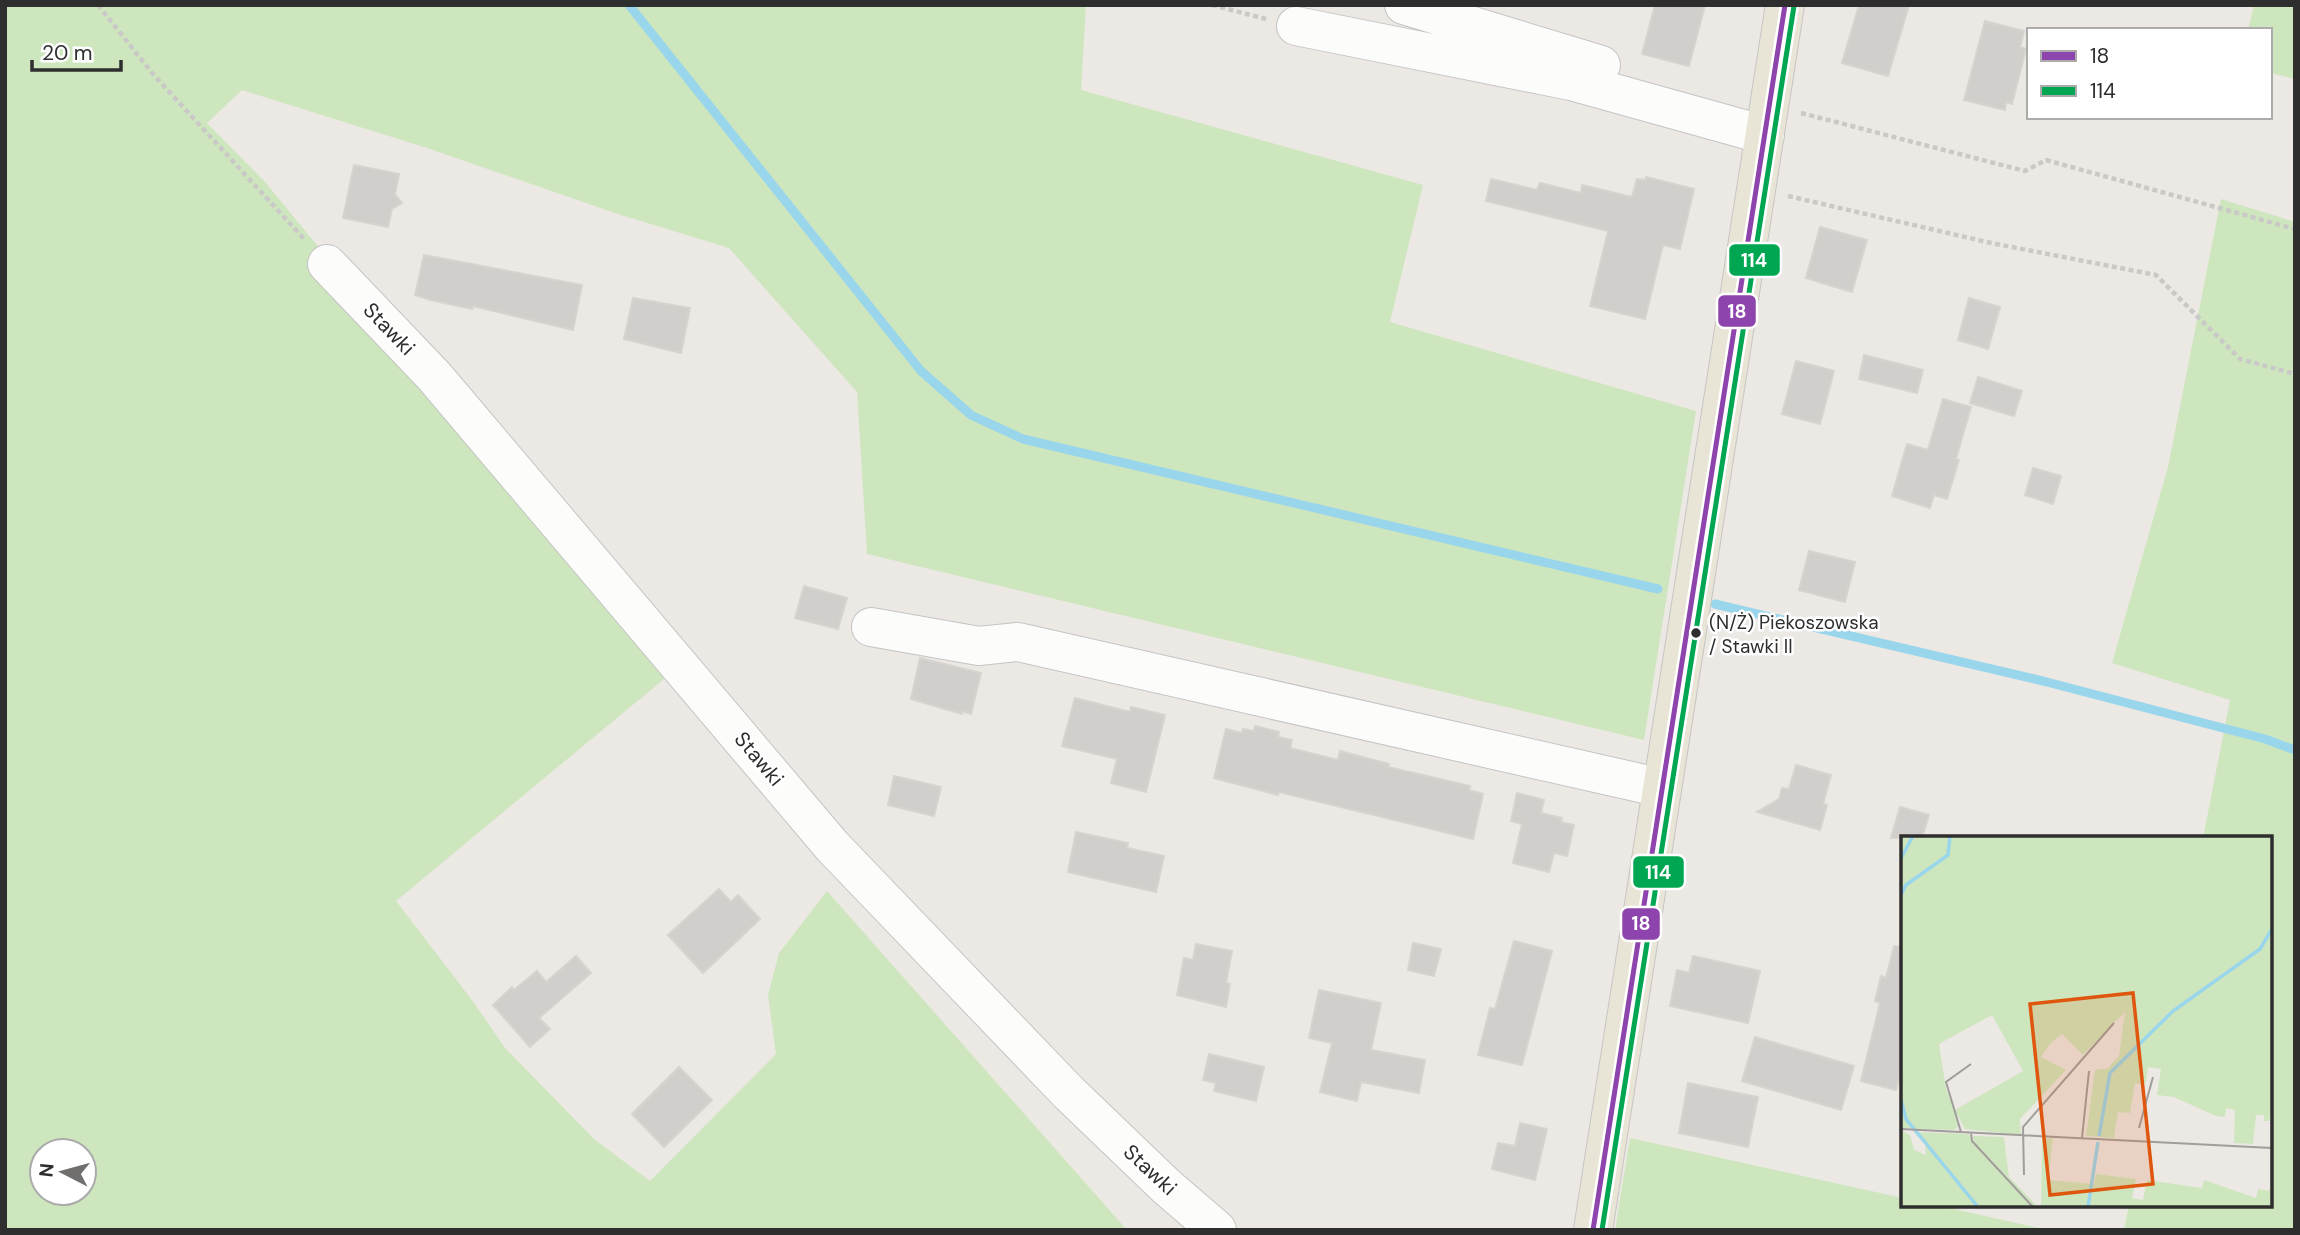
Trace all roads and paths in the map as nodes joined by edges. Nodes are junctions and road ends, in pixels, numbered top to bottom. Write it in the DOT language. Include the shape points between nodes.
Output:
graph roads {
  1 [pos="98,5"];
  2 [pos="1212,5"];
  3 [pos="1404,5"];
  4 [pos="1785,5"];
  5 [pos="1296,26"];
  6 [pos="1612,92"];
  7 [pos="1767,119"];
  8 [pos="1756,188"];
  9 [pos="2295,229"];
  10 [pos="327,264"];
  11 [pos="2295,374"];
  12 [pos="871,627"];
  13 [pos="1662,788"];
  14 [pos="1217,1230"];
  15 [pos="1593,1230"];
  1 -- 10 [label="path" via="152,73"];
  2 -- 5 [label="path"];
  3 -- 6 [label="street" via="1609,67"];
  4 -- 7 [label="main road"];
  5 -- 6 [label="street"];
  6 -- 7 [label="street"];
  7 -- 8 [label="main road"];
  7 -- 9 [label="path" via="2025,171 2046,160"];
  8 -- 11 [label="path" via="1991,243 2156,275 2240,359"];
  8 -- 13 [label="main road"];
  10 -- 14 [label="street, Stawki" via="434,376 832,846 1068,1092"];
  12 -- 13 [label="street" via="979,646 1017,642"];
  13 -- 15 [label="main road"];
}
